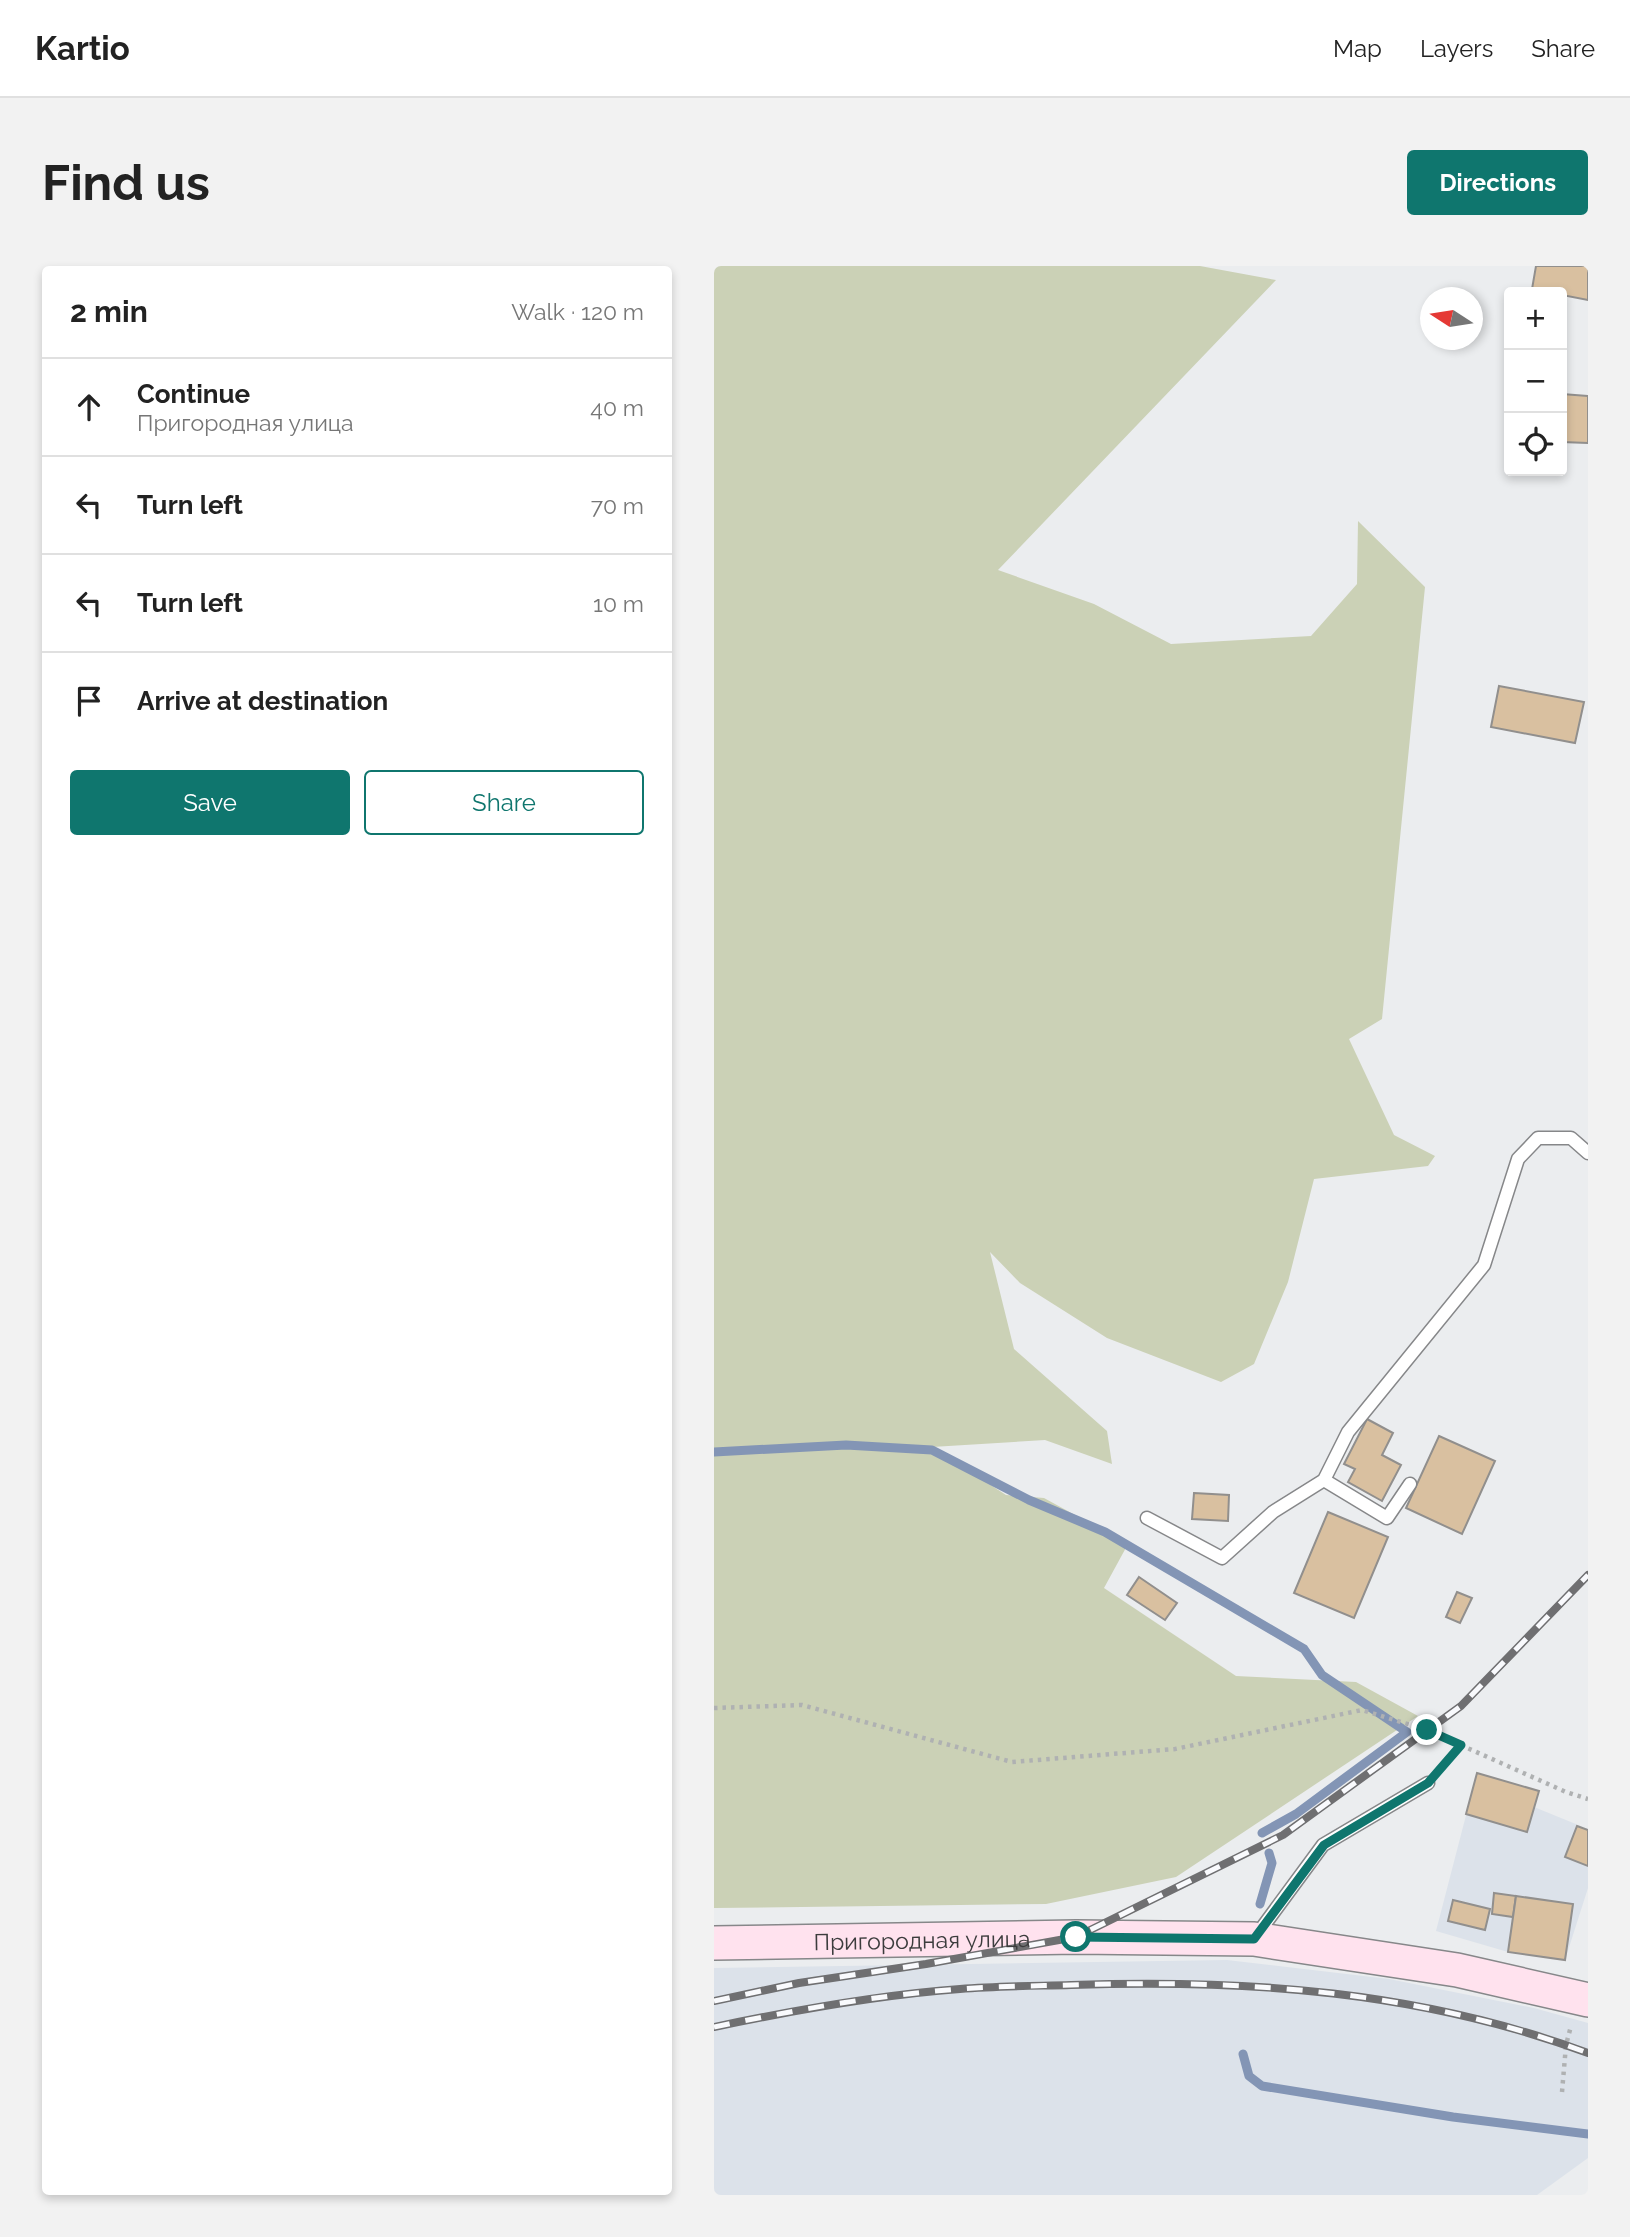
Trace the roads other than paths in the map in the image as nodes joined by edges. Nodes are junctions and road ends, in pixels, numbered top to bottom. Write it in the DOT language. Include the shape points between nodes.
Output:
graph roads {
  1 [pos="1588,1153"];
  2 [pos="1324,1480"];
  3 [pos="1410,1484"];
  4 [pos="1147,1518"];
  5 [pos="1428,1783"];
  6 [pos="1254,1939"];
  7 [pos="714,1943"];
  8 [pos="1584,1999"];
  1 -- 2 [label="lane" via="1571,1138 1538,1138 1518,1159 1484,1265 1348,1432"];
  2 -- 3 [label="lane" via="1387,1518"];
  2 -- 4 [label="lane" via="1273,1512 1222,1558"];
  5 -- 6 [label="lane" via="1324,1845"];
  6 -- 7 [label="main road, Пригородная улица"];
  6 -- 8 [label="main road, Пригородная улица" via="1457,1970"];
}
